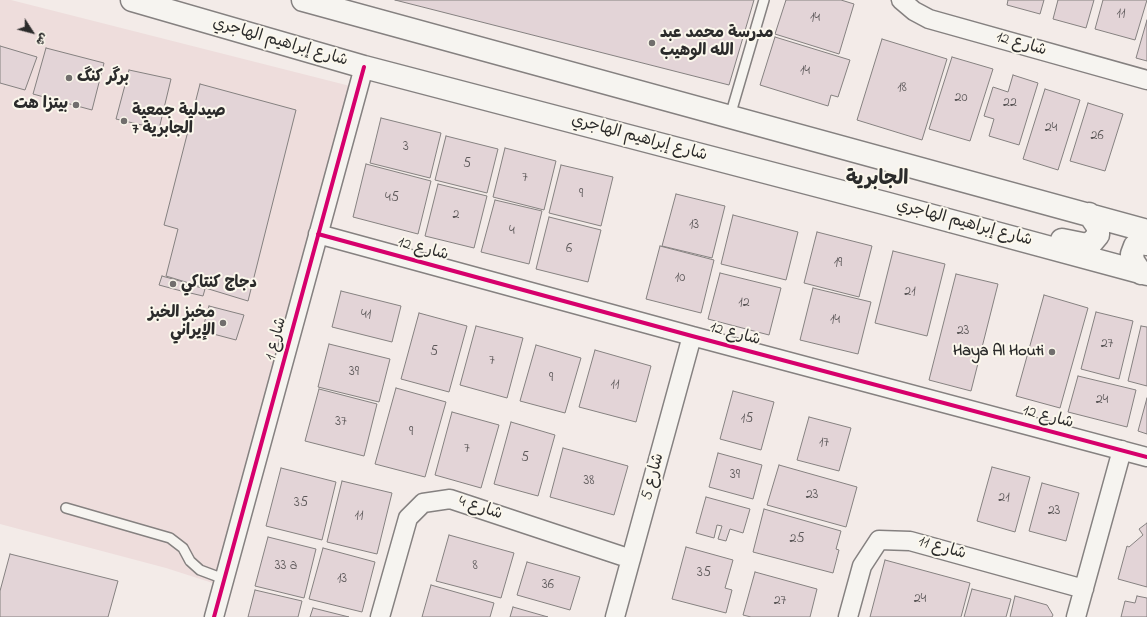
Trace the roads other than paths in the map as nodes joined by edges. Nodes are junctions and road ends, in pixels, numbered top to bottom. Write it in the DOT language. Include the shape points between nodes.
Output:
graph roads {
  1 [pos="132,0"];
  2 [pos="303,0"];
  3 [pos="764,0"];
  4 [pos="901,0"];
  5 [pos="364,67"];
  6 [pos="1147,80"];
  7 [pos="730,116"];
  8 [pos="888,204"];
  9 [pos="1089,214"];
  10 [pos="1147,231"];
  11 [pos="318,234"];
  12 [pos="1147,244"];
  13 [pos="1144,273"];
  14 [pos="692,336"];
  15 [pos="1122,450"];
  16 [pos="1147,457"];
  17 [pos="66,508"];
  18 [pos="631,559"];
  19 [pos="224,579"];
  20 [pos="1084,589"];
  21 [pos="214,617"];
  22 [pos="380,617"];
  23 [pos="615,617"];
  24 [pos="848,617"];
  25 [pos="1076,617"];
  1 -- 5 [label="main road, شارع إبراهيم الهاجري"];
  2 -- 7 [label="main road"];
  3 -- 7 [label="lane"];
  4 -- 6 [label="street, شارع 12" via="914,12 929,19"];
  5 -- 8 [label="main road, شارع إبراهيم الهاجري"];
  5 -- 11 [label="street, شارع 1"];
  7 -- 9 [label="main road"];
  8 -- 9 [label="main road" via="1086,246 1098,235 1098,227"];
  8 -- 13 [label="main road, شارع إبراهيم الهاجري"];
  9 -- 10 [label="main road"];
  11 -- 14 [label="street, شارع 12"];
  11 -- 19 [label="street, شارع 1"];
  12 -- 13 [label="main road" via="1135,246 1132,254 1133,261"];
  14 -- 15 [label="street, شارع 12"];
  14 -- 18 [label="street, شارع 5"];
  15 -- 16 [label="street, شارع 12"];
  15 -- 20 [label="street"];
  17 -- 19 [label="lane" via="170,538 200,570"];
  18 -- 22 [label="street, شارع 4" via="450,499 423,502 408,518"];
  18 -- 23 [label="street, شارع 5"];
  19 -- 21 [label="street, شارع 1"];
  20 -- 24 [label="street, شارع 11" via="910,540 879,540 862,566"];
  20 -- 25 [label="street"];
}
